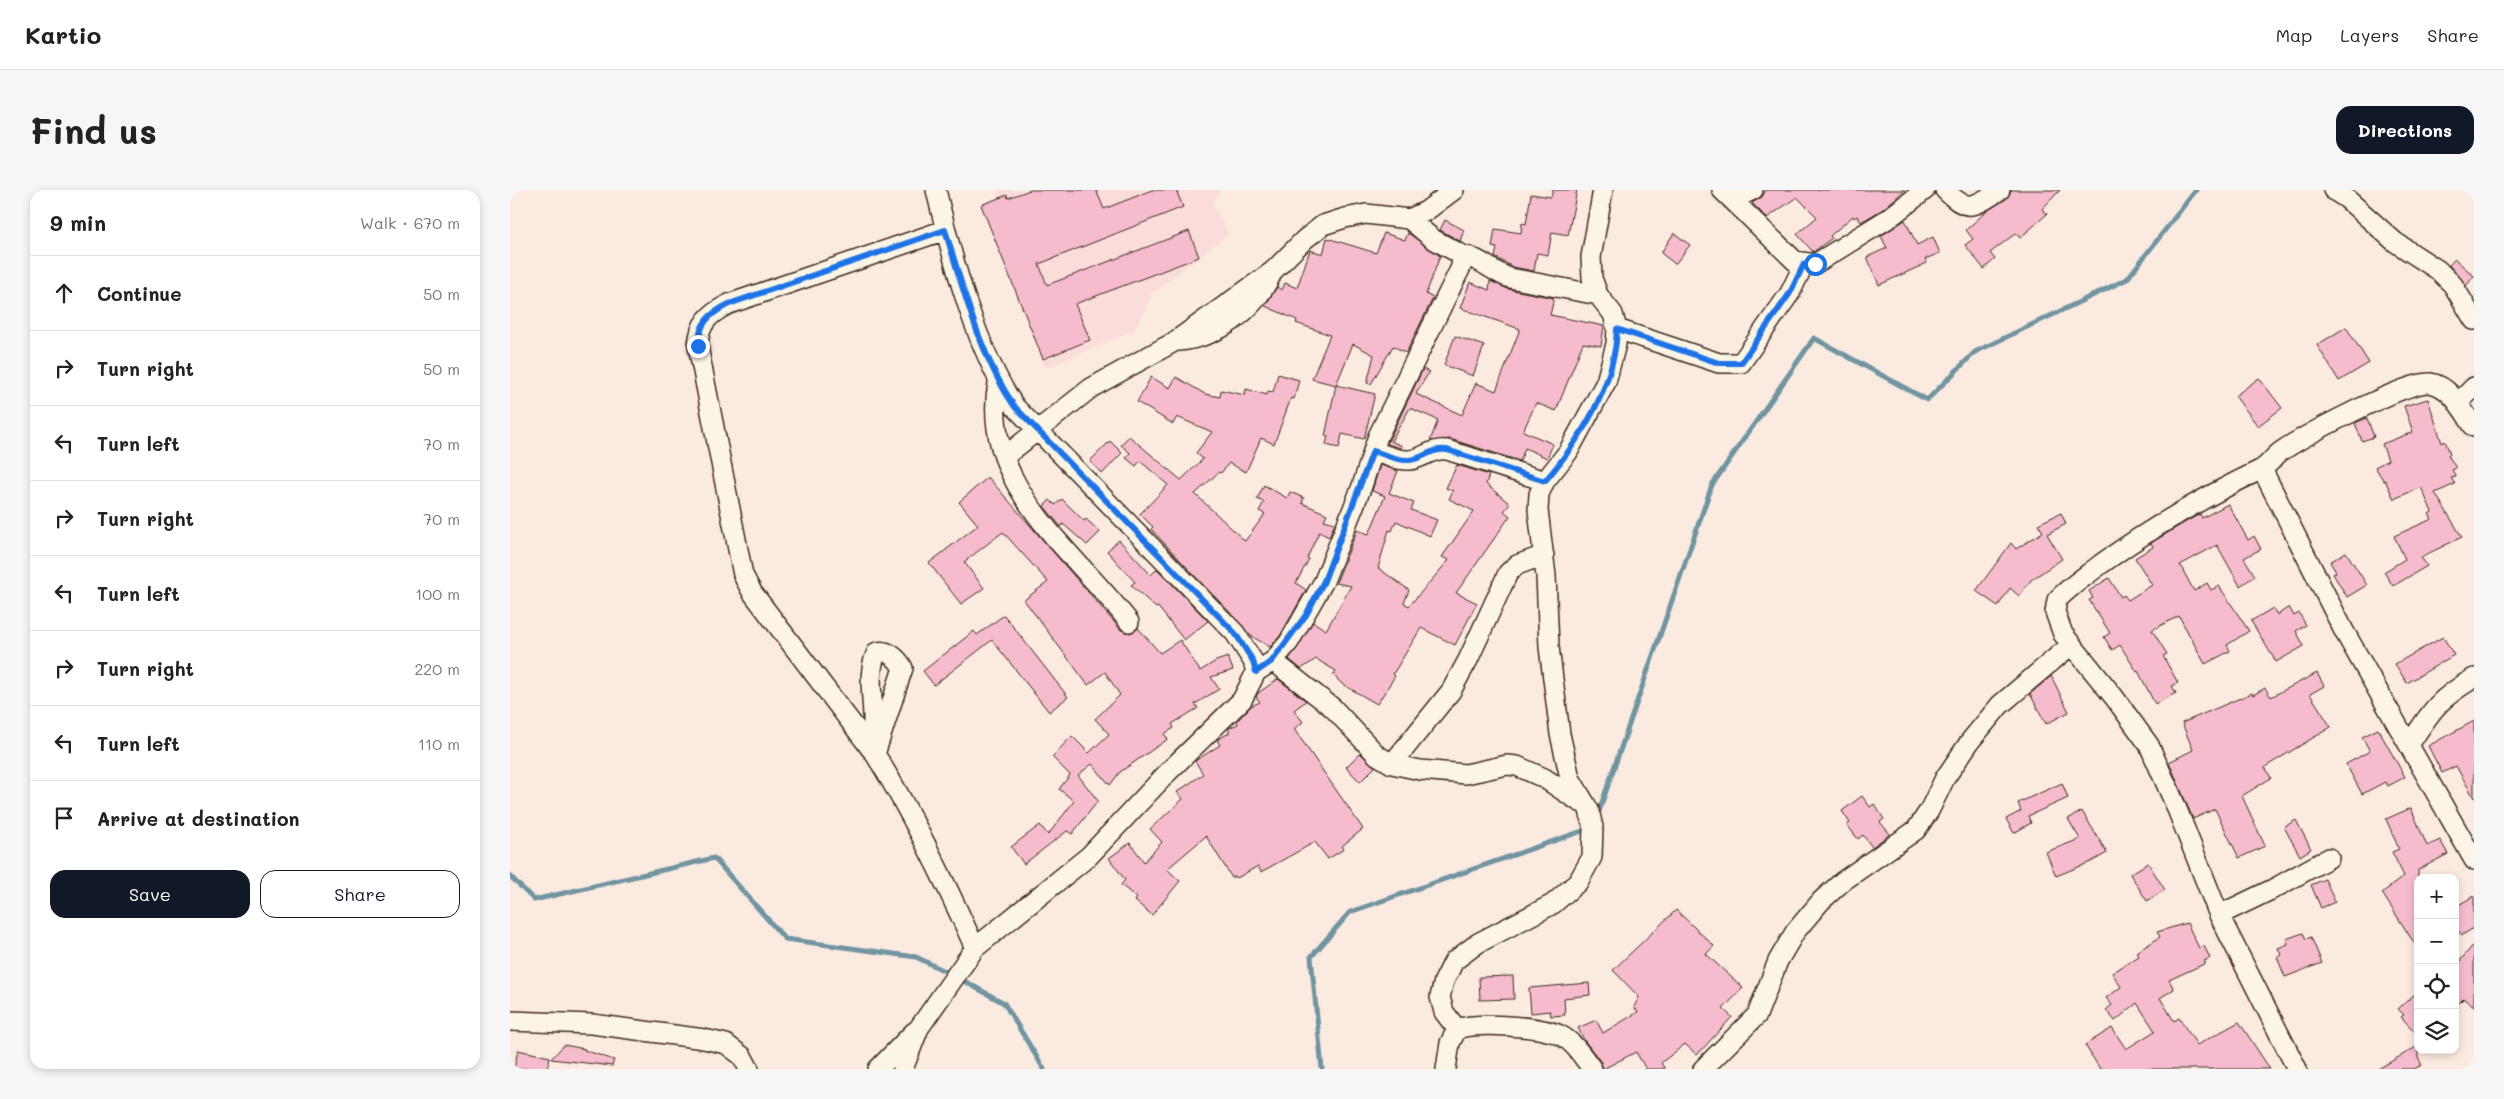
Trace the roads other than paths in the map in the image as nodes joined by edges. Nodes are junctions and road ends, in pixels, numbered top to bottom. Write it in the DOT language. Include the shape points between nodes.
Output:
graph roads {
  1 [pos="936,190"];
  2 [pos="1454,190"];
  3 [pos="1603,190"];
  4 [pos="1754,190"];
  5 [pos="1925,190"];
  6 [pos="1945,190"];
  7 [pos="2000,190"];
  8 [pos="2333,190"];
  9 [pos="1727,195"];
  10 [pos="1409,219"];
  11 [pos="945,230"];
  12 [pos="1462,255"];
  13 [pos="1804,264"];
  14 [pos="1598,295"];
  15 [pos="2474,320"];
  16 [pos="1617,329"];
  17 [pos="998,383"];
  18 [pos="2474,387"];
  19 [pos="2458,403"];
  20 [pos="2474,427"];
  21 [pos="1038,431"];
  22 [pos="1373,451"];
  23 [pos="1004,457"];
  24 [pos="2262,469"];
  25 [pos="1545,481"];
  26 [pos="1544,555"];
  27 [pos="1129,622"];
  28 [pos="2071,645"];
  29 [pos="1272,661"];
  30 [pos="1256,672"];
  31 [pos="2474,678"];
  32 [pos="2409,745"];
  33 [pos="1392,764"];
  34 [pos="1589,810"];
  35 [pos="2329,858"];
  36 [pos="2474,860"];
  37 [pos="2219,915"];
  38 [pos="974,948"];
  39 [pos="510,1021"];
  40 [pos="919,1028"];
  41 [pos="1457,1028"];
  42 [pos="749,1069"];
  43 [pos="878,1069"];
  44 [pos="904,1069"];
  45 [pos="1446,1069"];
  46 [pos="1592,1069"];
  47 [pos="1703,1069"];
  48 [pos="2297,1069"];
  1 -- 11 [label="street"];
  2 -- 10 [label="street"];
  3 -- 14 [label="street" via="1591,257 1592,278"];
  4 -- 9 [label="street"];
  5 -- 13 [label="street" via="1864,235 1815,264"];
  6 -- 7 [label="street" via="1957,202 1967,206 1978,204"];
  8 -- 15 [label="street" via="2395,242 2438,270 2453,285"];
  9 -- 13 [label="street" via="1790,256"];
  10 -- 12 [label="street" via="1433,239"];
  10 -- 21 [label="street" via="1366,214 1323,225 1273,271 1174,342 1091,388"];
  11 -- 17 [label="street"];
  11 -- 38 [label="street" via="729,304 706,319 700,327 699,336 703,372 743,575 752,592 893,782 935,862"];
  12 -- 14 [label="street" via="1480,260 1498,274 1510,278"];
  12 -- 22 [label="street" via="1458,273"];
  13 -- 16 [label="street" via="1790,293 1741,363 1719,363"];
  14 -- 16 [label="street" via="1613,314"];
  16 -- 25 [label="street" via="1606,382 1568,452"];
  17 -- 21 [label="street"];
  17 -- 23 [label="street" via="995,418"];
  18 -- 19 [label="street"];
  19 -- 20 [label="street"];
  19 -- 24 [label="street" via="2440,385 2417,384 2307,436 2281,451"];
  21 -- 23 [label="street"];
  21 -- 30 [label="street" via="1235,633 1253,661"];
  22 -- 25 [label="street" via="1411,460 1432,450 1447,450"];
  22 -- 29 [label="street" via="1324,581 1306,615"];
  23 -- 27 [label="street" via="1026,502"];
  24 -- 28 [label="street" via="2162,522 2065,591 2057,600 2055,612"];
  24 -- 32 [label="street" via="2344,632"];
  25 -- 26 [label="street" via="1539,494 1538,510"];
  26 -- 33 [label="street" via="1516,565 1508,573 1451,691"];
  26 -- 34 [label="street" via="1549,647 1560,734 1570,778"];
  28 -- 37 [label="street" via="2149,746"];
  28 -- 47 [label="street" via="2000,705 1945,778 1916,830 1843,881 1821,901 1795,932 1778,961 1757,1015"];
  29 -- 30 [label="street"];
  29 -- 33 [label="street" via="1332,708 1377,755"];
  30 -- 38 [label="street" via="1242,700 1089,856"];
  31 -- 32 [label="street" via="2433,708"];
  32 -- 36 [label="street"];
  33 -- 34 [label="street" via="1466,774 1507,765 1517,766 1563,789"];
  34 -- 41 [label="street" via="1594,827 1592,857 1578,882 1552,904 1478,943 1454,961 1440,998 1444,1012"];
  35 -- 37 [label="street"];
  37 -- 48 [label="street"];
  38 -- 40 [label="street"];
  39 -- 42 [label="street" via="592,1024 704,1039 726,1044 742,1056"];
  40 -- 43 [label="street"];
  40 -- 44 [label="street"];
  41 -- 45 [label="street" via="1450,1043"];
  41 -- 46 [label="street" via="1483,1024 1552,1033 1572,1044"];
}
